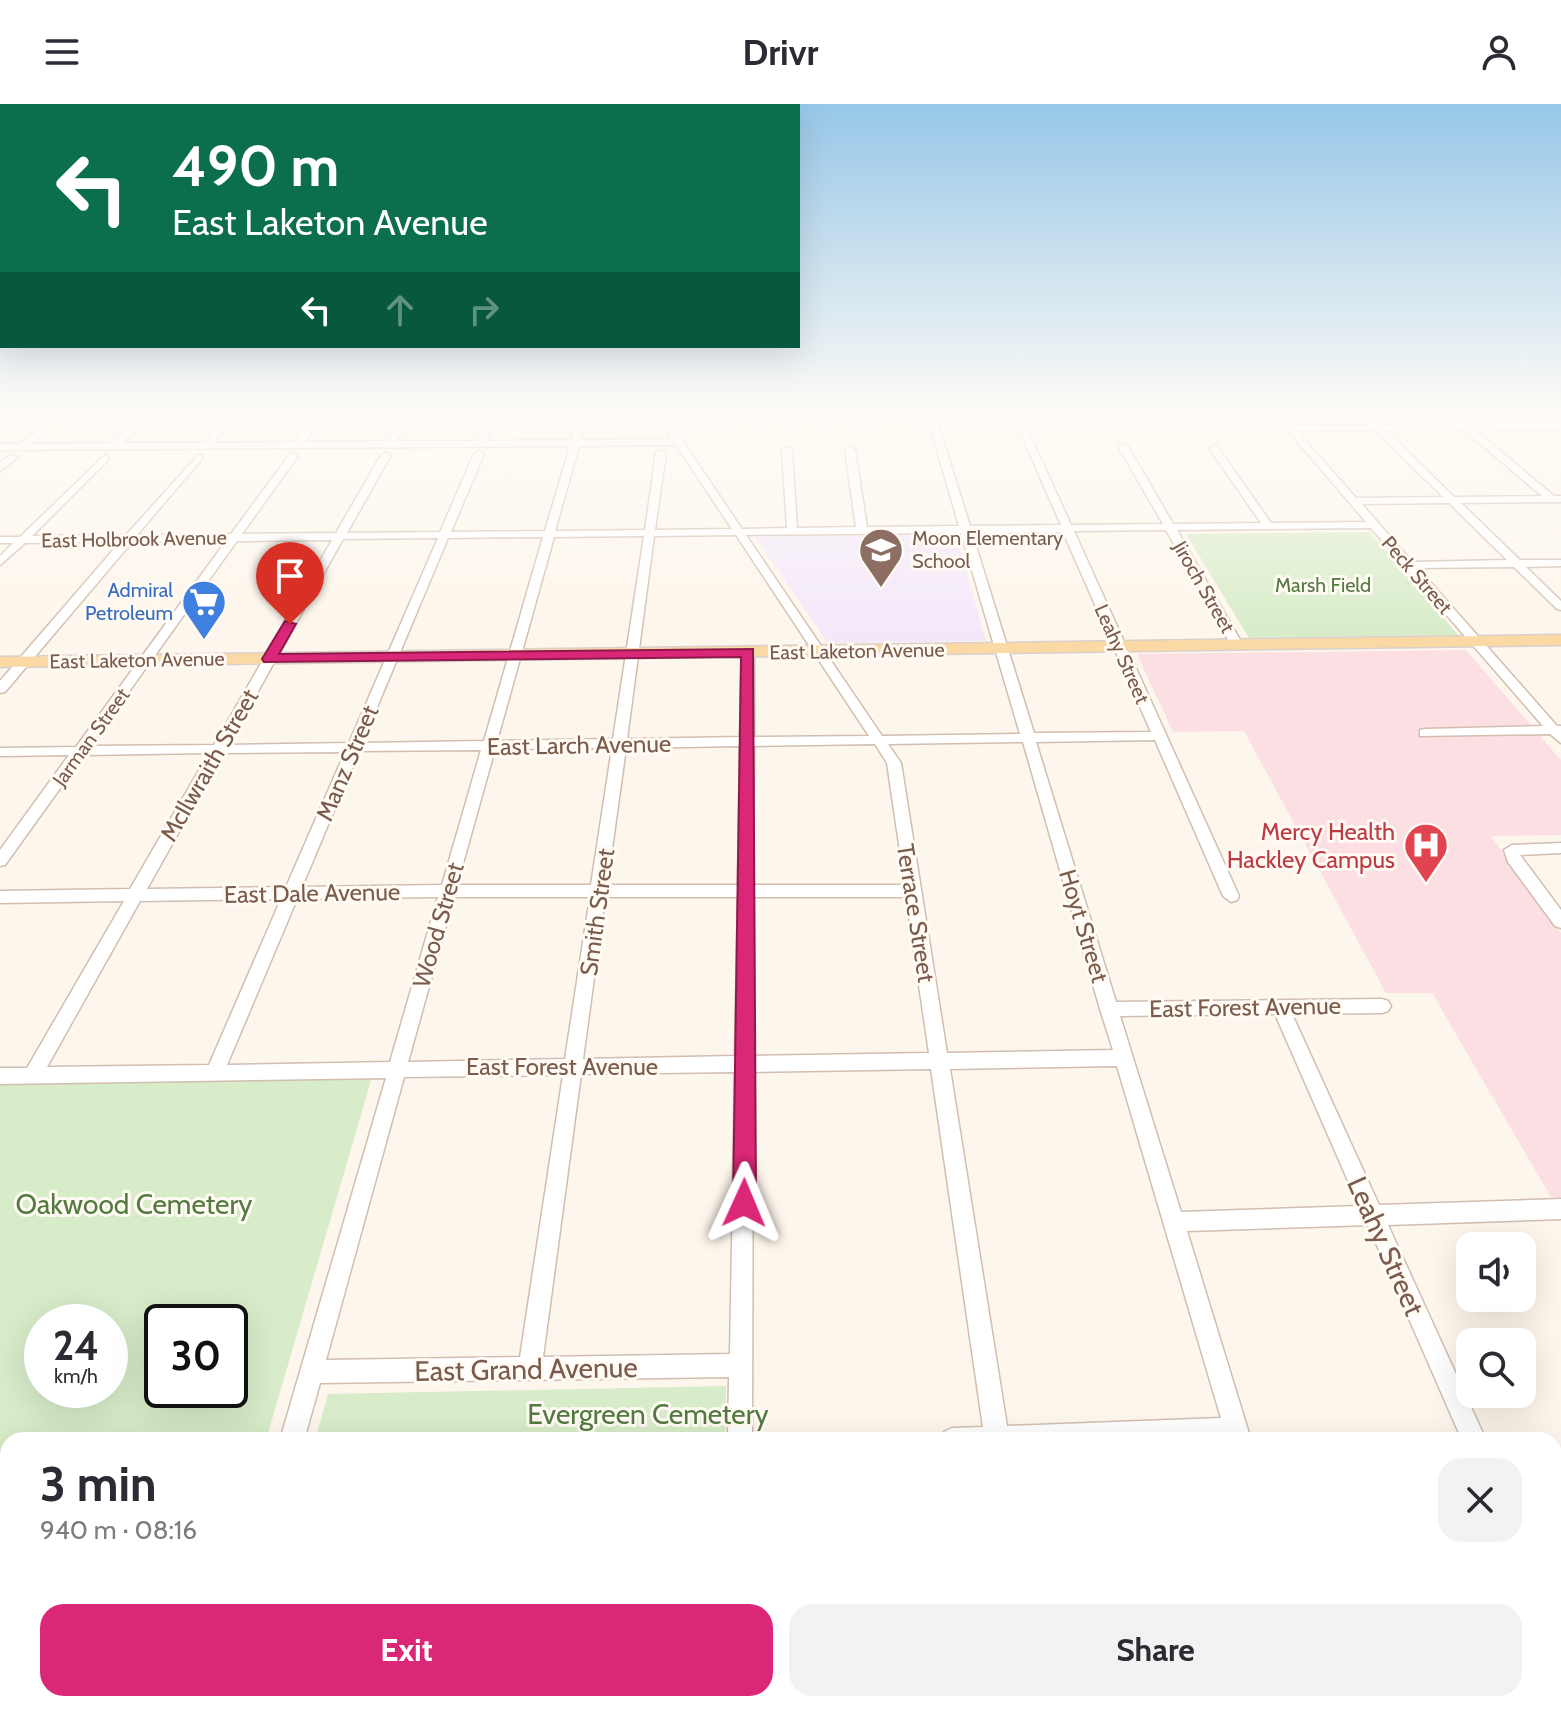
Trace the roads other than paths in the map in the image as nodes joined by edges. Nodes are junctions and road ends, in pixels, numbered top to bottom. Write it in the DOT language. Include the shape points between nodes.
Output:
graph roads {
  1 [pos="77,486"];
  2 [pos="173,486"];
  3 [pos="271,486"];
  4 [pos="368,486"];
  5 [pos="465,486"];
  6 [pos="563,486"];
  7 [pos="657,486"];
  8 [pos="709,486"];
  9 [pos="789,486"];
  10 [pos="855,486"];
  11 [pos="952,486"];
  12 [pos="1049,486"];
  13 [pos="1146,486"];
  14 [pos="1240,486"];
  15 [pos="1340,486"];
  16 [pos="1437,486"];
  17 [pos="1540,486"];
  18 [pos="1556,499"];
  19 [pos="1451,500"];
  20 [pos="1353,501"];
  21 [pos="1561,507"];
  22 [pos="1373,525"];
  23 [pos="1268,526"];
  24 [pos="1170,528"];
  25 [pos="1068,529"];
  26 [pos="964,530"];
  27 [pos="792,532"];
  28 [pos="862,532"];
  29 [pos="742,533"];
  30 [pos="650,534"];
  31 [pos="548,535"];
  32 [pos="444,536"];
  33 [pos="340,537"];
  34 [pos="234,538"];
  35 [pos="128,539"];
  36 [pos="0,540"];
  37 [pos="22,540"];
  38 [pos="0,562"];
  39 [pos="1515,563"];
  40 [pos="1561,563"];
  41 [pos="1409,565"];
  42 [pos="1561,607"];
  43 [pos="1561,640"];
  44 [pos="1474,641"];
  45 [pos="1237,645"];
  46 [pos="1119,647"];
  47 [pos="1001,649"];
  48 [pos="822,651"];
  49 [pos="748,652"];
  50 [pos="633,654"];
  51 [pos="514,655"];
  52 [pos="392,657"];
  53 [pos="269,659"];
  54 [pos="145,660"];
  55 [pos="23,661"];
  56 [pos="0,662"];
  57 [pos="0,689"];
  58 [pos="1425,733"];
  59 [pos="1558,733"];
  60 [pos="1158,736"];
  61 [pos="1027,738"];
  62 [pos="882,740"];
  63 [pos="748,742"];
  64 [pos="621,744"];
  65 [pos="489,746"];
  66 [pos="353,748"];
  67 [pos="217,749"];
  68 [pos="81,751"];
  69 [pos="0,752"];
  70 [pos="1561,848"];
  71 [pos="0,861"];
  72 [pos="911,891"];
  73 [pos="747,892"];
  74 [pos="600,893"];
  75 [pos="290,894"];
  76 [pos="446,894"];
  77 [pos="134,896"];
  78 [pos="1231,896"];
  79 [pos="0,897"];
  80 [pos="1561,922"];
  81 [pos="1382,1006"];
  82 [pos="1281,1008"];
  83 [pos="1109,1009"];
  84 [pos="1124,1058"];
  85 [pos="940,1063"];
  86 [pos="746,1065"];
  87 [pos="574,1066"];
  88 [pos="398,1068"];
  89 [pos="215,1071"];
  90 [pos="33,1075"];
  91 [pos="0,1076"];
  92 [pos="1561,1209"];
  93 [pos="1372,1214"];
  94 [pos="1173,1222"];
  95 [pos="741,1365"];
  96 [pos="530,1369"];
  97 [pos="311,1372"];
  98 [pos="294,1432"];
  99 [pos="740,1432"];
  100 [pos="996,1432"];
  101 [pos="1236,1432"];
  102 [pos="1470,1432"];
  1 -- 37 [label="street"];
  2 -- 35 [label="street"];
  3 -- 34 [label="street, Jarman Street"];
  4 -- 33 [label="street, McIlwraith Street"];
  5 -- 32 [label="street, Manz Street"];
  6 -- 31 [label="street, Wood Street"];
  7 -- 30 [label="street, Smith Street"];
  8 -- 29 [label="street, Terrace Street"];
  9 -- 27 [label="street"];
  10 -- 28 [label="street"];
  11 -- 26 [label="street, Hoyt Street"];
  12 -- 25 [label="street, Leahy Street"];
  13 -- 24 [label="street, Jiroch Street"];
  14 -- 23 [label="street"];
  15 -- 20 [label="street, Peck Street"];
  16 -- 19 [label="street"];
  17 -- 18 [label="street"];
  18 -- 19 [label="street"];
  18 -- 21 [label="street"];
  19 -- 20 [label="street"];
  19 -- 39 [label="street"];
  20 -- 22 [label="street, Peck Street"];
  22 -- 23 [label="street, East Holbrook Avenue"];
  22 -- 41 [label="street, Peck Street"];
  23 -- 24 [label="street, East Holbrook Avenue"];
  24 -- 25 [label="street, East Holbrook Avenue"];
  24 -- 45 [label="street, Jiroch Street"];
  25 -- 26 [label="street, East Holbrook Avenue"];
  25 -- 46 [label="street, Leahy Street"];
  26 -- 28 [label="street, East Holbrook Avenue"];
  26 -- 47 [label="street, Hoyt Street"];
  27 -- 28 [label="street, East Holbrook Avenue"];
  27 -- 29 [label="street, East Holbrook Avenue"];
  29 -- 30 [label="street, East Holbrook Avenue"];
  29 -- 48 [label="street, Terrace Street"];
  30 -- 31 [label="street, East Holbrook Avenue"];
  30 -- 50 [label="street, Smith Street"];
  31 -- 32 [label="street, East Holbrook Avenue"];
  31 -- 51 [label="street, Wood Street"];
  32 -- 33 [label="street, East Holbrook Avenue"];
  32 -- 52 [label="street, Manz Street"];
  33 -- 34 [label="street, East Holbrook Avenue"];
  33 -- 53 [label="street, McIlwraith Street"];
  34 -- 35 [label="street, East Holbrook Avenue"];
  34 -- 54 [label="street, Jarman Street"];
  35 -- 37 [label="street, East Holbrook Avenue"];
  35 -- 55 [label="street"];
  36 -- 37 [label="street, East Holbrook Avenue"];
  37 -- 38 [label="street"];
  39 -- 40 [label="street"];
  39 -- 41 [label="street"];
  39 -- 42 [label="street"];
  41 -- 44 [label="street, Peck Street"];
  43 -- 44 [label="main road, East Laketon Avenue"];
  44 -- 45 [label="main road, East Laketon Avenue"];
  44 -- 59 [label="street, Peck Street"];
  45 -- 46 [label="main road, East Laketon Avenue"];
  46 -- 47 [label="main road, East Laketon Avenue"];
  46 -- 60 [label="street, Leahy Street"];
  47 -- 48 [label="main road, East Laketon Avenue"];
  47 -- 61 [label="street, Hoyt Street"];
  48 -- 49 [label="main road, East Laketon Avenue"];
  48 -- 62 [label="street, Terrace Street"];
  49 -- 50 [label="main road, East Laketon Avenue"];
  49 -- 63 [label="street"];
  50 -- 51 [label="main road, East Laketon Avenue"];
  50 -- 64 [label="street, Smith Street"];
  51 -- 52 [label="main road, East Laketon Avenue"];
  51 -- 65 [label="street, Wood Street"];
  52 -- 53 [label="main road, East Laketon Avenue"];
  52 -- 66 [label="street, Manz Street"];
  53 -- 54 [label="main road, East Laketon Avenue"];
  53 -- 67 [label="street, McIlwraith Street"];
  54 -- 55 [label="main road, East Laketon Avenue"];
  54 -- 68 [label="street, Jarman Street"];
  55 -- 56 [label="main road, East Laketon Avenue"];
  55 -- 57 [label="street"];
  58 -- 59 [label="street"];
  60 -- 61 [label="street, East Larch Avenue"];
  60 -- 78 [label="street, Leahy Street"];
  61 -- 62 [label="street, East Larch Avenue"];
  61 -- 83 [label="street, Hoyt Street"];
  62 -- 63 [label="street, East Larch Avenue"];
  62 -- 72 [label="street, Terrace Street" via="894,763"];
  63 -- 64 [label="street, East Larch Avenue"];
  63 -- 73 [label="street"];
  64 -- 65 [label="street, East Larch Avenue"];
  64 -- 74 [label="street, Smith Street"];
  65 -- 66 [label="street, East Larch Avenue"];
  65 -- 76 [label="street, Wood Street"];
  66 -- 67 [label="street, East Larch Avenue"];
  66 -- 75 [label="street, Manz Street"];
  67 -- 68 [label="street, East Larch Avenue"];
  67 -- 77 [label="street, McIlwraith Street"];
  68 -- 69 [label="street, East Larch Avenue"];
  68 -- 71 [label="street, Jarman Street"];
  70 -- 80 [label="street" via="1512,850"];
  72 -- 73 [label="street, East Dale Avenue"];
  72 -- 85 [label="street, Terrace Street"];
  73 -- 74 [label="street, East Dale Avenue"];
  73 -- 86 [label="street"];
  74 -- 76 [label="street, East Dale Avenue"];
  74 -- 87 [label="street, Smith Street"];
  75 -- 76 [label="street, East Dale Avenue"];
  75 -- 77 [label="street, East Dale Avenue"];
  75 -- 89 [label="street, Manz Street"];
  76 -- 88 [label="street, Wood Street"];
  77 -- 79 [label="street, East Dale Avenue"];
  77 -- 90 [label="street, McIlwraith Street"];
  81 -- 82 [label="street, East Forest Avenue"];
  82 -- 83 [label="street, East Forest Avenue"];
  82 -- 93 [label="street, Leahy Street"];
  83 -- 84 [label="street, Hoyt Street"];
  84 -- 85 [label="street, East Forest Avenue"];
  84 -- 94 [label="street, Hoyt Street"];
  85 -- 86 [label="street, East Forest Avenue"];
  85 -- 100 [label="street, Terrace Street"];
  86 -- 87 [label="street, East Forest Avenue"];
  86 -- 95 [label="street"];
  87 -- 88 [label="street, East Forest Avenue"];
  87 -- 96 [label="street, Smith Street"];
  88 -- 89 [label="street, East Forest Avenue"];
  88 -- 97 [label="street, Wood Street"];
  89 -- 90 [label="street, East Forest Avenue"];
  90 -- 91 [label="street, East Forest Avenue"];
  92 -- 93 [label="street"];
  93 -- 94 [label="street"];
  93 -- 102 [label="street, Leahy Street"];
  94 -- 101 [label="street, Hoyt Street"];
  95 -- 96 [label="street, East Grand Avenue"];
  95 -- 99 [label="street"];
  96 -- 97 [label="street, East Grand Avenue"];
  97 -- 98 [label="street, Wood Street"];
}
